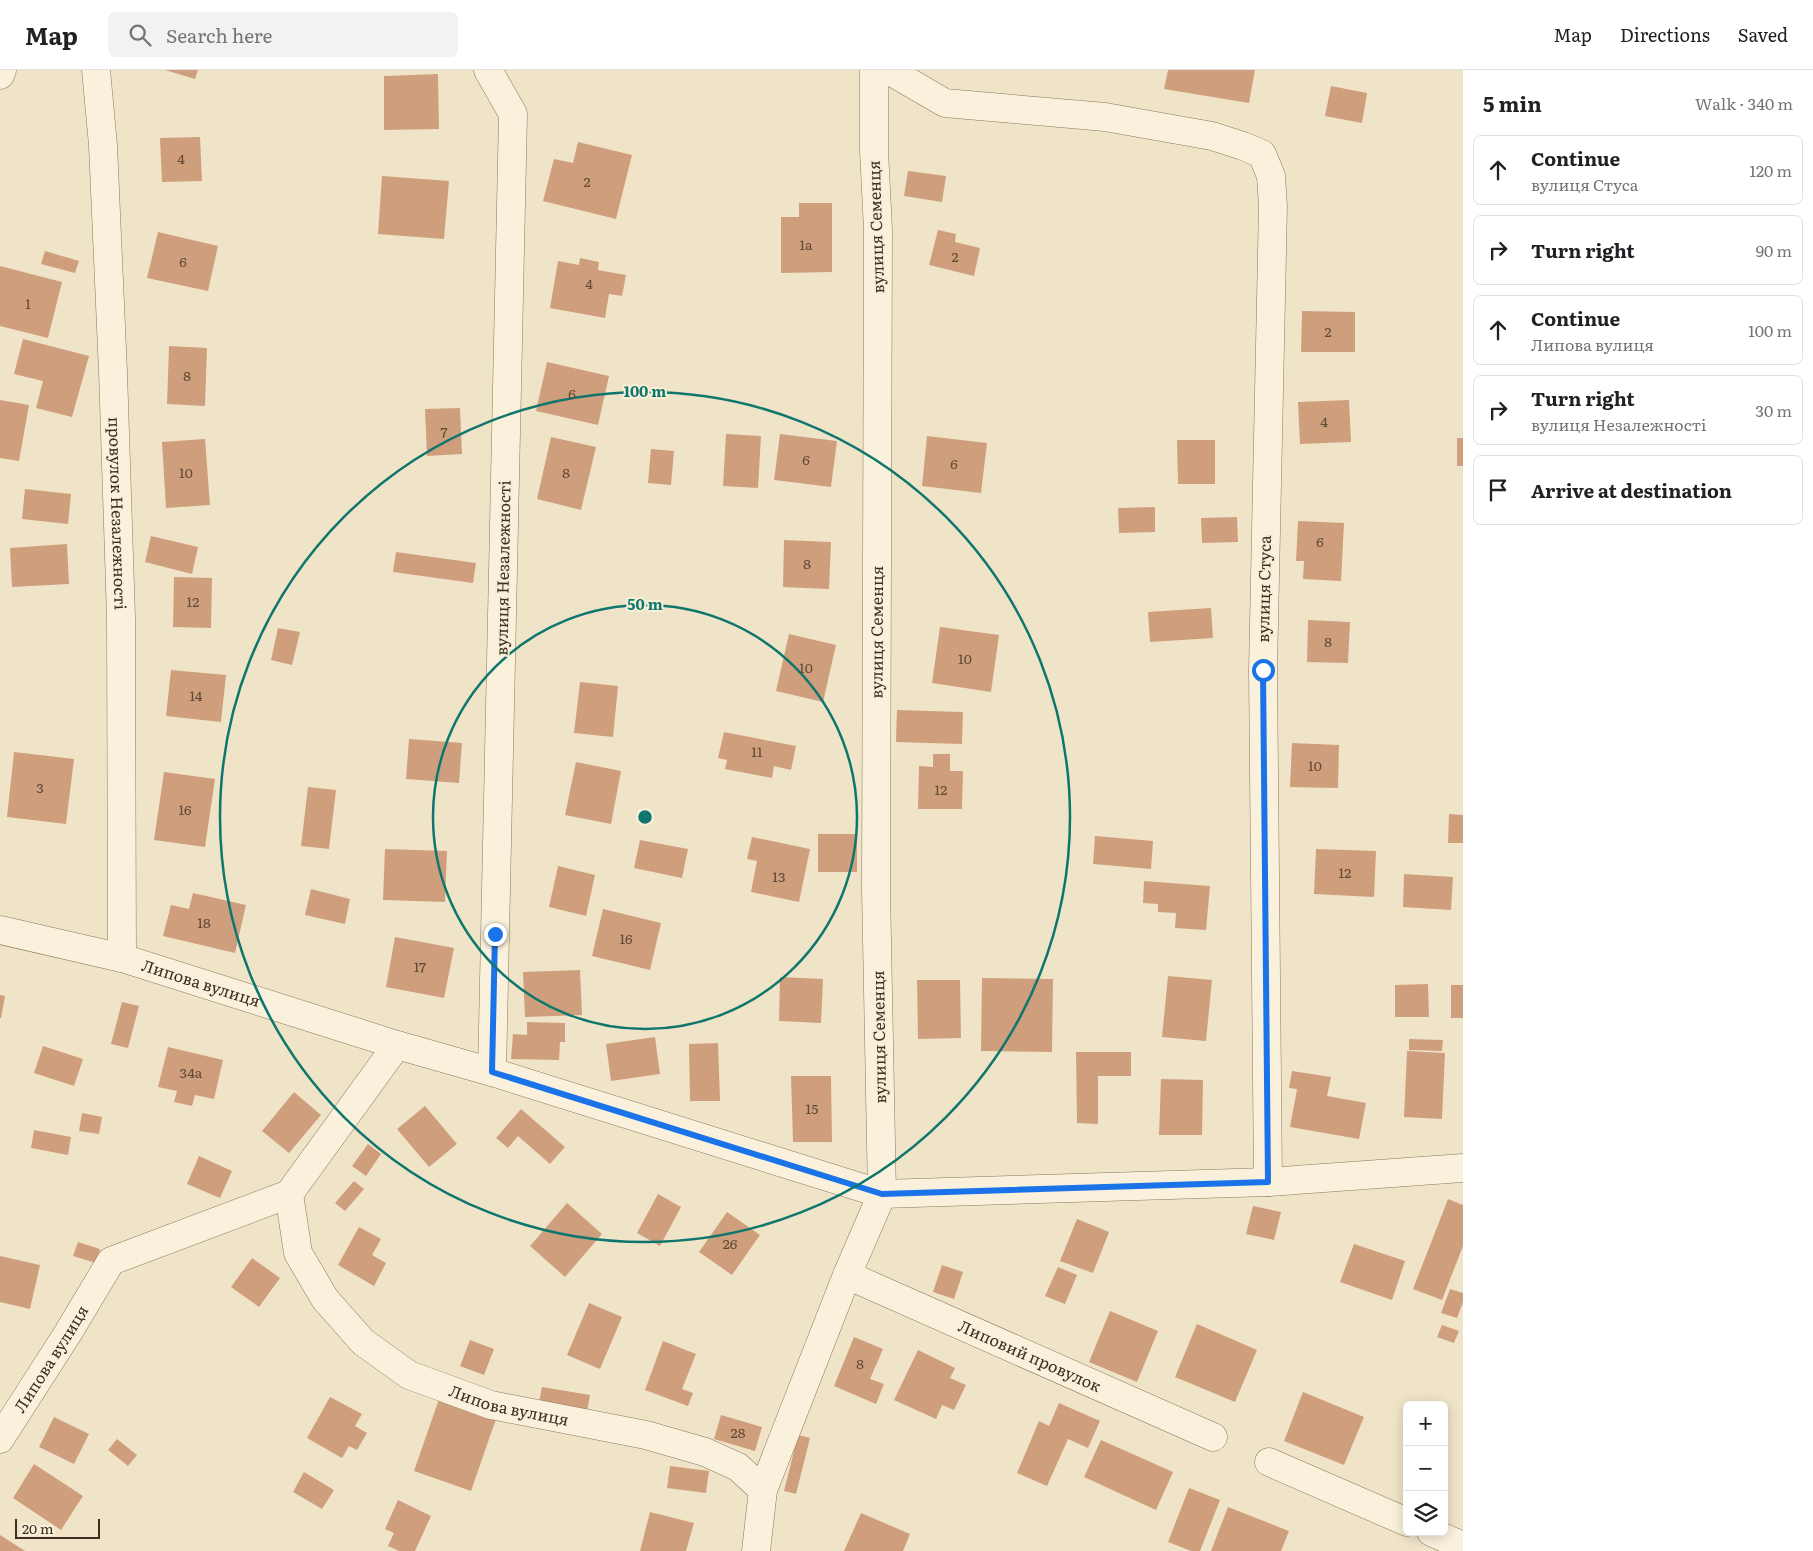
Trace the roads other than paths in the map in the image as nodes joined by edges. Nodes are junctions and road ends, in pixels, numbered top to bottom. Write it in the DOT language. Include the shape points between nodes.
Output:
graph roads {
  1 [pos="2,70"];
  2 [pos="96,70"];
  3 [pos="488,70"];
  4 [pos="874,70"];
  5 [pos="888,70"];
  6 [pos="0,75"];
  7 [pos="0,930"];
  8 [pos="122,958"];
  9 [pos="398,1045"];
  10 [pos="492,1072"];
  11 [pos="1463,1168"];
  12 [pos="1268,1182"];
  13 [pos="290,1194"];
  14 [pos="882,1194"];
  15 [pos="847,1275"];
  16 [pos="1213,1437"];
  17 [pos="0,1439"];
  18 [pos="1269,1462"];
  19 [pos="763,1490"];
  20 [pos="1403,1520"];
  21 [pos="1440,1536"];
  22 [pos="1463,1546"];
  23 [pos="756,1551"];
  1 -- 6 [label="street"];
  2 -- 8 [label="street, провулок Незалежності" via="104,165 121,617"];
  3 -- 10 [label="street, вулиця Незалежності" via="513,114"];
  4 -- 14 [label="street, вулиця Семенця" via="878,230 876,890"];
  5 -- 12 [label="street, вулиця Стуса" via="945,102 1105,117 1212,136 1262,154 1271,176 1263,670"];
  7 -- 8 [label="street, Липова вулиця"];
  8 -- 9 [label="street, Липова вулиця"];
  9 -- 10 [label="street, Липова вулиця"];
  9 -- 13 [label="street"];
  10 -- 14 [label="street, Липова вулиця"];
  11 -- 12 [label="street, Липова вулиця"];
  12 -- 14 [label="street, Липова вулиця"];
  13 -- 17 [label="street, Липова вулиця" via="110,1261"];
  13 -- 19 [label="street, Липова вулиця" via="298,1253 325,1299 363,1342 409,1375 491,1405 646,1435 705,1452 738,1467"];
  14 -- 15 [label="street"];
  15 -- 16 [label="street, Липовий провулок"];
  15 -- 19 [label="street"];
  18 -- 20 [label="street"];
  19 -- 23 [label="street"];
  21 -- 22 [label="street"];
}
